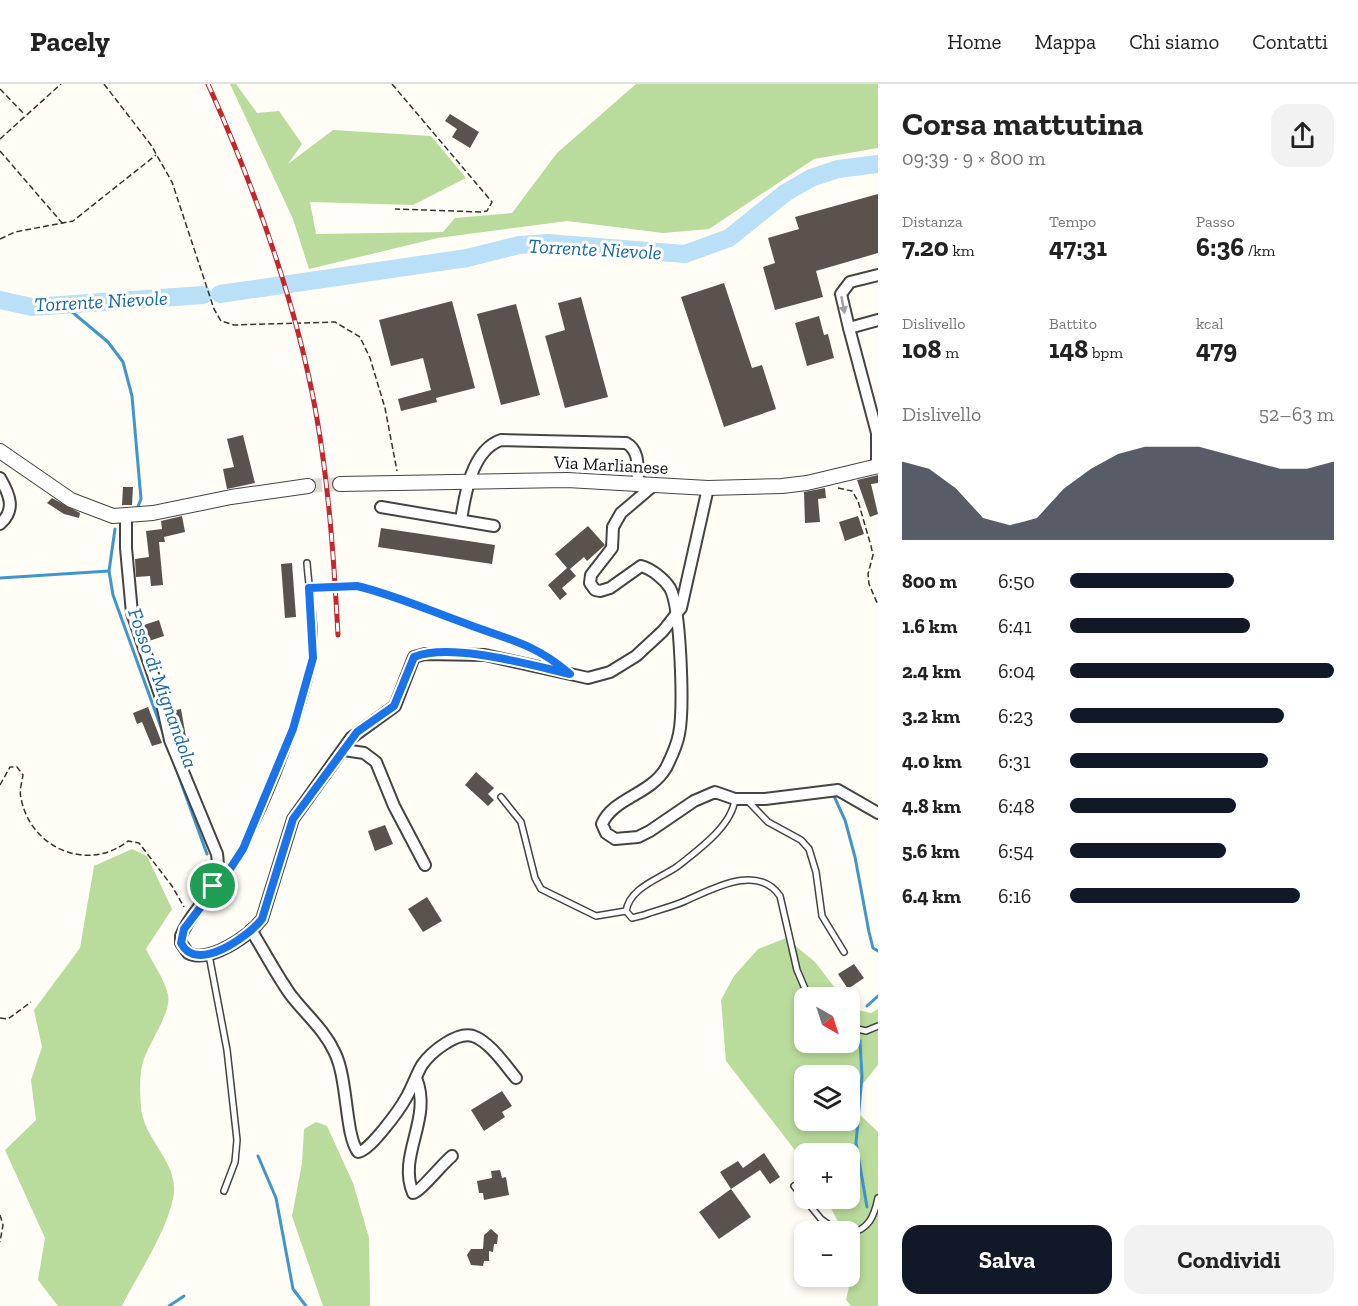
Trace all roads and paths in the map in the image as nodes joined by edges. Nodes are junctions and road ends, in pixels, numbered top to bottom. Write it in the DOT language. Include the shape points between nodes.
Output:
graph roads {
  1 [pos="61,84"];
  2 [pos="104,84"];
  3 [pos="392,84"];
  4 [pos="0,89"];
  5 [pos="25,116"];
  6 [pos="0,139"];
  7 [pos="0,151"];
  8 [pos="158,154"];
  9 [pos="395,208"];
  10 [pos="64,225"];
  11 [pos="0,239"];
  12 [pos="878,274"];
  13 [pos="878,320"];
  14 [pos="849,328"];
  15 [pos="877,435"];
  16 [pos="0,451"];
  17 [pos="877,466"];
  18 [pos="0,478"];
  19 [pos="827,479"];
  20 [pos="467,480"];
  21 [pos="399,483"];
  22 [pos="340,484"];
  23 [pos="638,484"];
  24 [pos="654,485"];
  25 [pos="308,486"];
  26 [pos="708,488"];
  27 [pos="381,507"];
  28 [pos="126,516"];
  29 [pos="461,520"];
  30 [pos="0,524"];
  31 [pos="494,526"];
  32 [pos="307,563"];
  33 [pos="309,588"];
  34 [pos="878,605"];
  35 [pos="676,615"];
  36 [pos="570,674"];
  37 [pos="344,750"];
  38 [pos="0,785"];
  39 [pos="501,797"];
  40 [pos="740,799"];
  41 [pos="878,813"];
  42 [pos="425,865"];
  43 [pos="213,886"];
  44 [pos="626,911"];
  45 [pos="191,919"];
  46 [pos="252,930"];
  47 [pos="844,952"];
  48 [pos="209,955"];
  49 [pos="804,987"];
  50 [pos="31,1002"];
  51 [pos="0,1018"];
  52 [pos="878,1026"];
  53 [pos="860,1029"];
  54 [pos="416,1078"];
  55 [pos="516,1078"];
  56 [pos="452,1156"];
  57 [pos="224,1191"];
  58 [pos="878,1198"];
  59 [pos="812,1209"];
  60 [pos="0,1215"];
  61 [pos="823,1221"];
  62 [pos="860,1231"];
  63 [pos="0,1242"];
  1 -- 5 [label="path"];
  2 -- 8 [label="path"];
  3 -- 9 [label="path" via="492,202 483,212"];
  4 -- 5 [label="path"];
  5 -- 6 [label="path"];
  7 -- 10 [label="path"];
  8 -- 10 [label="path"];
  8 -- 21 [label="path" via="172,182 221,321 234,325 335,322 360,337 384,408"];
  10 -- 11 [label="path" via="15,232"];
  12 -- 14 [label="street, one-way" via="855,280 843,289 841,299"];
  13 -- 14 [label="street"];
  14 -- 15 [label="street"];
  15 -- 17 [label="street"];
  16 -- 28 [label="street" via="71,500 112,516"];
  17 -- 19 [label="street, Via Marlianese"];
  18 -- 30 [label="street" via="11,508"];
  19 -- 26 [label="street, Via Marlianese" via="782,486"];
  19 -- 34 [label="path" via="837,488 852,491 858,501 873,555 868,584"];
  20 -- 21 [label="street, Via Marlianese"];
  20 -- 23 [label="street, Via Marlianese"];
  20 -- 23 [label="street" via="490,447 505,440 629,444 637,456"];
  20 -- 29 [label="street"];
  21 -- 22 [label="street, Via Marlianese"];
  23 -- 24 [label="street, Via Marlianese"];
  24 -- 26 [label="street, Via Marlianese"];
  24 -- 35 [label="street" via="621,513 613,527 612,548 591,575 590,583 595,590 604,591 638,567 645,567 669,587"];
  25 -- 28 [label="street"];
  26 -- 35 [label="street" via="685,597"];
  27 -- 29 [label="street"];
  28 -- 43 [label="street" via="132,613 160,695 170,740 217,854"];
  29 -- 31 [label="street"];
  32 -- 33 [label="lane"];
  33 -- 36 [label="lane" via="357,586 385,593 514,638"];
  33 -- 43 [label="lane" via="313,658 300,710 243,849"];
  35 -- 36 [label="street" via="622,666 600,676"];
  35 -- 40 [label="street" via="681,711 679,734 670,760 652,785 616,806 602,824 606,833 624,839 650,831 710,794"];
  36 -- 37 [label="street" via="485,655 418,655 410,660 403,690 394,706 357,732"];
  37 -- 42 [label="street" via="364,753 376,762"];
  37 -- 46 [label="street" via="293,819 266,913"];
  38 -- 45 [label="path" via="10,766 17,767 23,775 20,796 37,833 64,852 91,856 117,850 128,842 139,843"];
  39 -- 44 [label="lane" via="521,822 541,889 596,916"];
  40 -- 41 [label="street" via="799,796 838,789"];
  40 -- 44 [label="lane" via="725,823 677,866 633,896"];
  40 -- 47 [label="lane" via="809,849 822,916"];
  43 -- 45 [label="street"];
  44 -- 49 [label="lane" via="632,918 725,884 760,880 774,887 780,896"];
  45 -- 48 [label="street" via="181,936 183,948 193,956"];
  46 -- 48 [label="street"];
  46 -- 54 [label="street" via="291,995 323,1031 336,1054 358,1152 367,1148 398,1110"];
  48 -- 57 [label="lane" via="227,1050 237,1140 236,1162"];
  50 -- 51 [label="path" via="8,1018"];
  52 -- 53 [label="lane"];
  54 -- 55 [label="street" via="432,1054 465,1036 483,1042"];
  54 -- 56 [label="street" via="422,1101 409,1163 413,1193 420,1191 434,1171"];
  58 -- 62 [label="lane" via="871,1222"];
  59 -- 61 [label="lane"];
  60 -- 63 [label="path"];
}
